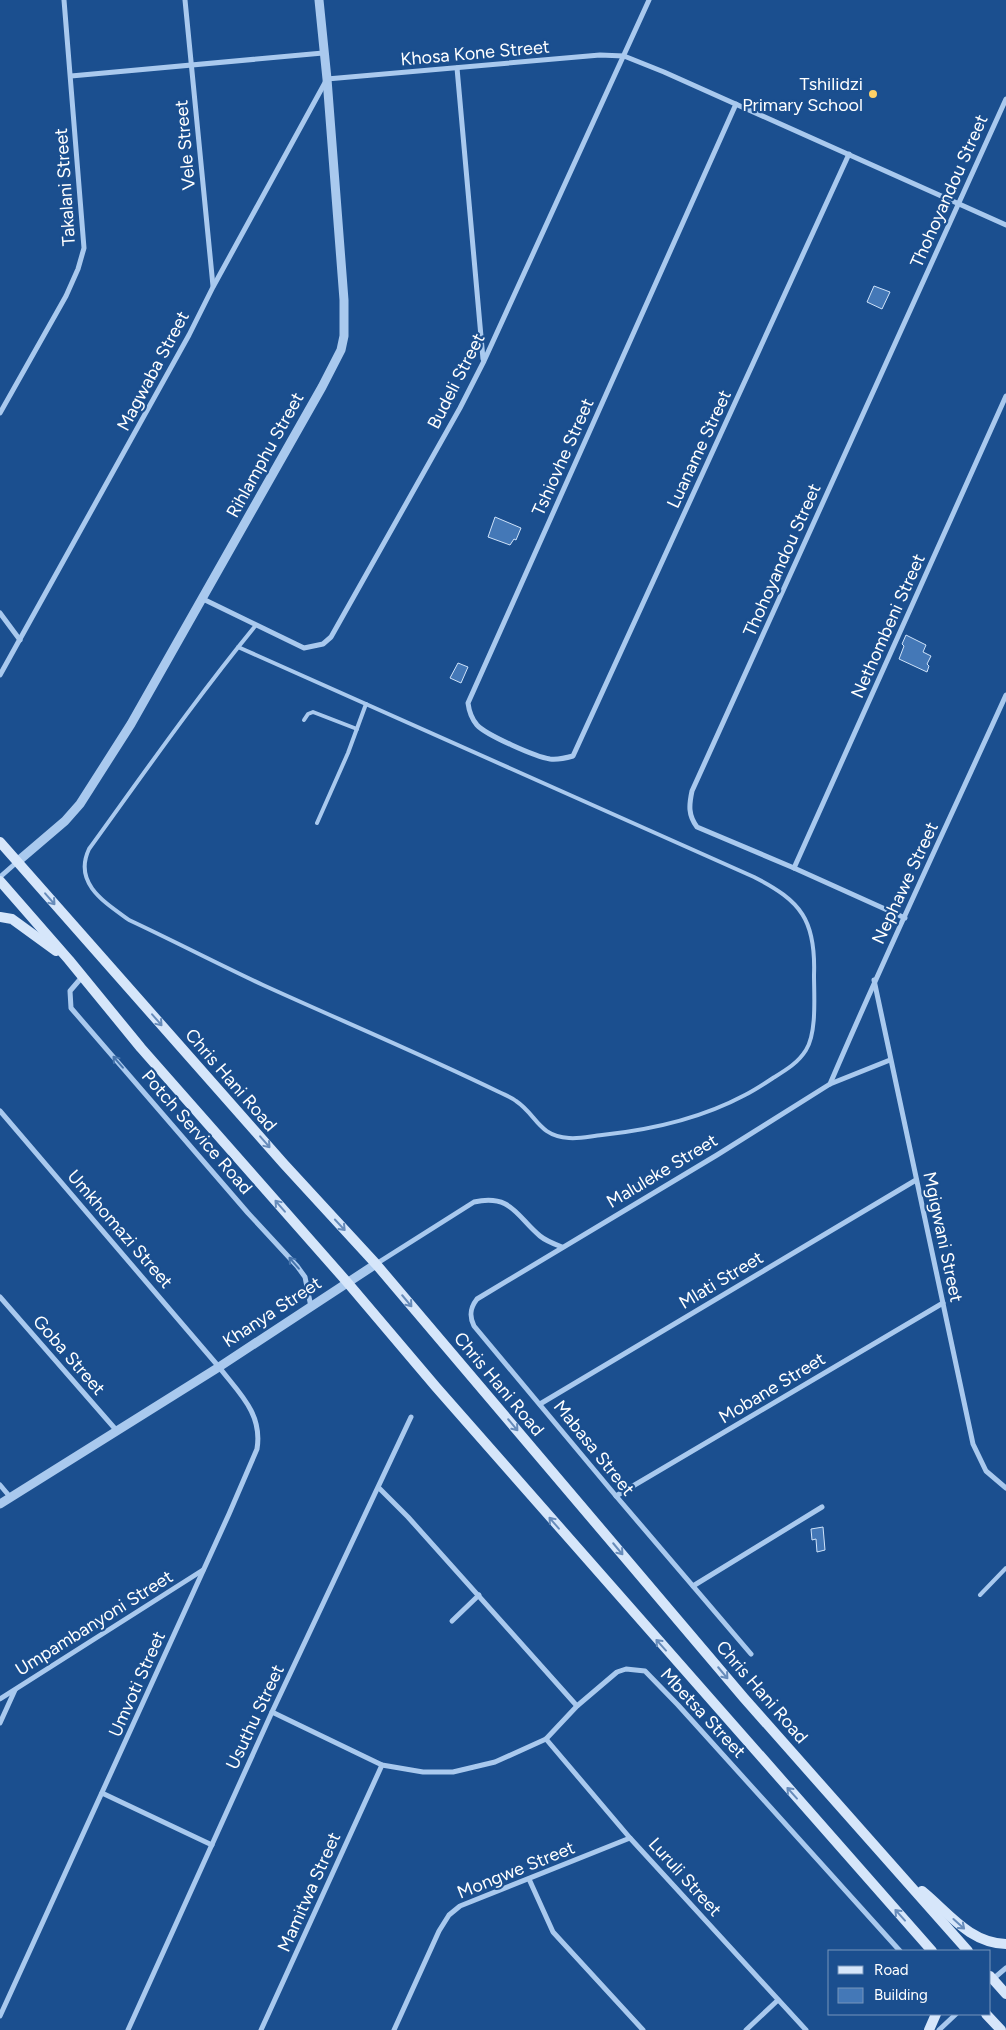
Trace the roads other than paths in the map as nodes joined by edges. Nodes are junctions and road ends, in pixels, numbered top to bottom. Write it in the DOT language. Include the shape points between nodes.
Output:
graph roads {
  1 [pos="64,0"];
  2 [pos="185,0"];
  3 [pos="319,0"];
  4 [pos="649,0"];
  5 [pos="323,52"];
  6 [pos="624,56"];
  7 [pos="192,64"];
  8 [pos="457,68"];
  9 [pos="71,76"];
  10 [pos="327,79"];
  11 [pos="1006,99"];
  12 [pos="736,104"];
  13 [pos="849,154"];
  14 [pos="959,203"];
  15 [pos="1006,225"];
  16 [pos="213,287"];
  17 [pos="484,361"];
  18 [pos="1006,396"];
  19 [pos="1,409"];
  20 [pos="202,599"];
  21 [pos="0,613"];
  22 [pos="256,624"];
  23 [pos="20,640"];
  24 [pos="238,647"];
  25 [pos="0,675"];
  26 [pos="1006,695"];
  27 [pos="366,704"];
  28 [pos="304,720"];
  29 [pos="357,729"];
  30 [pos="573,756"];
  31 [pos="317,823"];
  32 [pos="0,842"];
  33 [pos="17,862"];
  34 [pos="794,868"];
  35 [pos="0,877"];
  36 [pos="0,881"];
  37 [pos="0,916"];
  38 [pos="905,918"];
  39 [pos="69,960"];
  40 [pos="82,977"];
  41 [pos="874,980"];
  42 [pos="890,1060"];
  43 [pos="830,1084"];
  44 [pos="0,1111"];
  45 [pos="916,1180"];
  46 [pos="562,1247"];
  47 [pos="376,1264"];
  48 [pos="347,1282"];
  49 [pos="0,1297"];
  50 [pos="943,1302"];
  51 [pos="311,1308"];
  52 [pos="474,1326"];
  53 [pos="219,1366"];
  54 [pos="540,1404"];
  55 [pos="411,1417"];
  56 [pos="117,1431"];
  57 [pos="0,1485"];
  58 [pos="379,1488"];
  59 [pos="1006,1488"];
  60 [pos="616,1496"];
  61 [pos="11,1498"];
  62 [pos="0,1504"];
  63 [pos="822,1507"];
  64 [pos="1006,1568"];
  65 [pos="203,1570"];
  66 [pos="693,1586"];
  67 [pos="479,1595"];
  68 [pos="980,1595"];
  69 [pos="452,1621"];
  70 [pos="752,1654"];
  71 [pos="16,1689"];
  72 [pos="0,1699"];
  73 [pos="578,1706"];
  74 [pos="272,1712"];
  75 [pos="0,1723"];
  76 [pos="546,1739"];
  77 [pos="382,1765"];
  78 [pos="102,1793"];
  79 [pos="630,1838"];
  80 [pos="212,1845"];
  81 [pos="896,1869"];
  82 [pos="529,1879"];
  83 [pos="1006,1944"];
  84 [pos="899,1950"];
  85 [pos="931,1950"];
  86 [pos="967,1950"];
  87 [pos="1006,1968"];
  88 [pos="991,1980"];
  89 [pos="1006,1994"];
  90 [pos="778,2000"];
  91 [pos="936,2015"];
  92 [pos="955,2015"];
  93 [pos="987,2015"];
  94 [pos="0,2016"];
  95 [pos="128,2030"];
  96 [pos="261,2030"];
  97 [pos="394,2030"];
  98 [pos="643,2030"];
  99 [pos="746,2030"];
  100 [pos="806,2030"];
  101 [pos="929,2030"];
  102 [pos="939,2030"];
  103 [pos="1001,2030"];
  1 -- 9 [label="street, Takalani Street"];
  2 -- 7 [label="street, Vele Street"];
  3 -- 5 [label="street, Rihlamphu Street"];
  4 -- 6 [label="street, Budeli Street"];
  5 -- 7 [label="street"];
  5 -- 10 [label="street, Rihlamphu Street"];
  6 -- 8 [label="street, Khosa Kone Street" via="600,55"];
  6 -- 12 [label="street"];
  6 -- 17 [label="street, Budeli Street"];
  7 -- 9 [label="street"];
  7 -- 16 [label="street, Vele Street"];
  8 -- 10 [label="street, Khosa Kone Street"];
  8 -- 17 [label="street"];
  9 -- 19 [label="street, Takalani Street" via="84,238 82,256 66,296"];
  10 -- 16 [label="street, Magwaba Street"];
  10 -- 20 [label="street, Rihlamphu Street" via="344,300 341,350"];
  11 -- 14 [label="street, Thohoyandou Street"];
  12 -- 13 [label="street"];
  12 -- 30 [label="street, Tshiovhe Street" via="468,704 471,717 484,731 542,757 558,759"];
  13 -- 14 [label="street"];
  13 -- 30 [label="street, Luaname Street"];
  14 -- 15 [label="street"];
  14 -- 34 [label="street, Thohoyandou Street" via="692,791 689,811 697,827"];
  16 -- 23 [label="street, Magwaba Street"];
  17 -- 22 [label="street, Budeli Street" via="331,637 323,644 304,648"];
  18 -- 34 [label="street, Nethombeni Street"];
  20 -- 22 [label="street, Budeli Street"];
  20 -- 33 [label="street, Rihlamphu Street" via="131,724 80,804 65,822"];
  21 -- 23 [label="street"];
  22 -- 24 [label="lane"];
  23 -- 25 [label="street, Magwaba Street"];
  24 -- 27 [label="lane"];
  24 -- 27 [label="lane" via="89,848 84,860 84,874 94,891 109,906 129,920 264,985 516,1100 541,1128 553,1135 569,1138 614,1134 706,1112 746,1095 795,1064 807,1049 812,1035 815,963 809,925 801,910 785,894 754,877"];
  26 -- 38 [label="street, Nephawe Street"];
  27 -- 29 [label="lane"];
  28 -- 29 [label="lane" via="313,712"];
  29 -- 31 [label="lane"];
  32 -- 33 [label="main road, Chris Hani Road"];
  33 -- 35 [label="street"];
  33 -- 47 [label="main road, Chris Hani Road, one-way"];
  34 -- 38 [label="street, Thohoyandou Street"];
  36 -- 39 [label="main road"];
  37 -- 39 [label="main road" via="12,920"];
  38 -- 41 [label="street, Nephawe Street"];
  39 -- 40 [label="main road"];
  48 -- 40 [label="main road, one-way"];
  51 -- 40 [label="street, Potch Service Road, one-way" via="305,1277 297,1266 71,1008 70,991"];
  41 -- 42 [label="street, Mgigwani Street"];
  41 -- 43 [label="street, Nephawe Street"];
  42 -- 43 [label="street, Maluleke Street"];
  42 -- 45 [label="street, Mgigwani Street"];
  43 -- 46 [label="street, Maluleke Street"];
  44 -- 53 [label="street, Umkhomazi Street"];
  45 -- 50 [label="street, Mgigwani Street"];
  45 -- 54 [label="street, Mlati Street"];
  46 -- 47 [label="street, Khanya Street" via="541,1237 511,1206 484,1200 474,1202"];
  46 -- 52 [label="street, Maluleke Street" via="476,1299 470,1314"];
  47 -- 48 [label="street, Khanya Street"];
  47 -- 81 [label="main road, Chris Hani Road, one-way" via="731,1682"];
  48 -- 51 [label="street, Khanya Street"];
  85 -- 48 [label="main road, one-way"];
  49 -- 56 [label="street, Goba Street"];
  50 -- 59 [label="street, Mgigwani Street" via="973,1444 986,1471"];
  50 -- 60 [label="street, Mobane Street"];
  51 -- 53 [label="street, Khanya Street"];
  52 -- 54 [label="street, Mabasa Street"];
  53 -- 56 [label="street, Khanya Street"];
  53 -- 65 [label="street, Umvoti Street" via="252,1410 258,1440 257,1449"];
  54 -- 60 [label="street, Mabasa Street"];
  55 -- 58 [label="street, Usuthu Street"];
  56 -- 61 [label="street, Khanya Street"];
  57 -- 61 [label="street"];
  58 -- 67 [label="street"];
  58 -- 74 [label="street, Usuthu Street"];
  60 -- 66 [label="street, Mabasa Street"];
  61 -- 62 [label="street, Khanya Street"];
  63 -- 66 [label="street"];
  64 -- 68 [label="lane"];
  65 -- 71 [label="street, Umpambanyoni Street"];
  65 -- 78 [label="street, Umvoti Street"];
  66 -- 70 [label="street, Mabasa Street"];
  67 -- 69 [label="street"];
  67 -- 73 [label="street"];
  71 -- 72 [label="street, Umpambanyoni Street"];
  71 -- 75 [label="street"];
  73 -- 76 [label="street, Mbetsa Street"];
  73 -- 84 [label="street, Mbetsa Street" via="617,1672 626,1669 645,1671"];
  74 -- 77 [label="street, Mbetsa Street"];
  74 -- 80 [label="street, Usuthu Street"];
  76 -- 77 [label="street, Mbetsa Street" via="495,1762 452,1772 424,1772"];
  76 -- 79 [label="street, Luruli Street"];
  77 -- 96 [label="street, Mamitwa Street"];
  78 -- 80 [label="street"];
  78 -- 94 [label="street, Umvoti Street"];
  79 -- 82 [label="street, Mongwe Street"];
  79 -- 90 [label="street, Luruli Street"];
  80 -- 95 [label="street, Usuthu Street"];
  81 -- 83 [label="main road, one-way" via="972,1934 992,1943"];
  81 -- 86 [label="main road, Chris Hani Road"];
  82 -- 97 [label="street, Mongwe Street" via="460,1906 448,1914"];
  82 -- 98 [label="street" via="553,1932"];
  87 -- 88 [label="street"];
  88 -- 89 [label="main road"];
  90 -- 99 [label="street"];
  90 -- 100 [label="street, Luruli Street"];
  91 -- 101 [label="main road"];
  92 -- 102 [label="street"];
  93 -- 103 [label="main road"];
}
